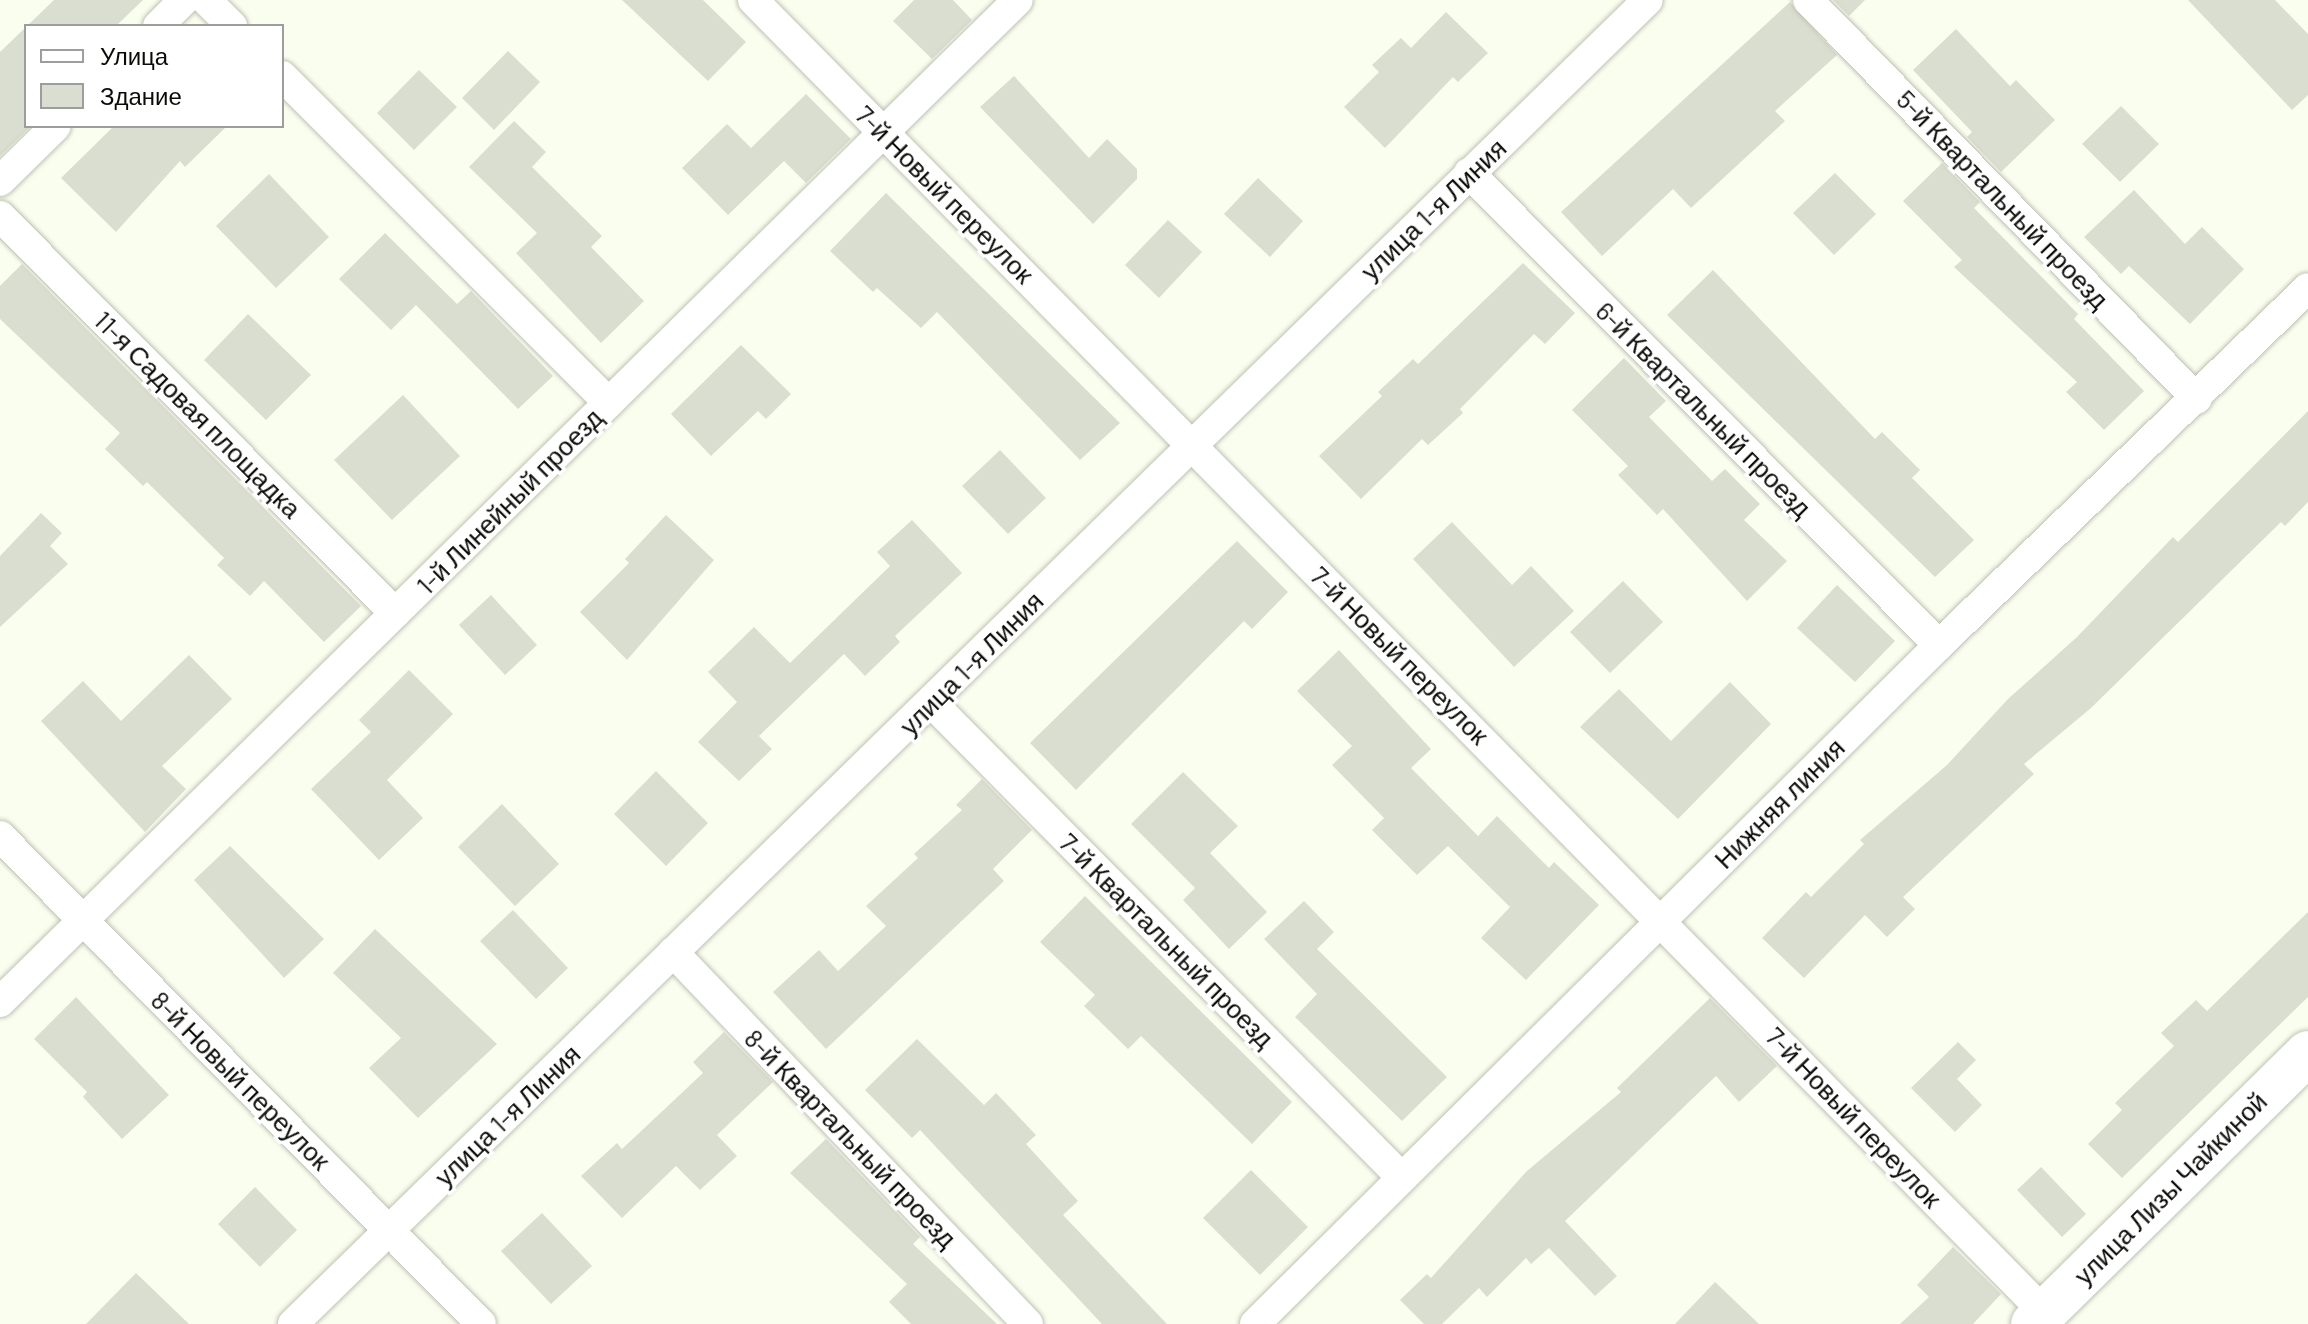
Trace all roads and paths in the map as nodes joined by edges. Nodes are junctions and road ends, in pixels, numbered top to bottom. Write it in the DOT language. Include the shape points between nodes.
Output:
graph roads {
  1 [pos="184,0"];
  2 [pos="206,0"];
  3 [pos="753,0"];
  4 [pos="1018,0"];
  5 [pos="1648,0"];
  6 [pos="1808,0"];
  7 [pos="160,24"];
  8 [pos="230,24"];
  9 [pos="284,78"];
  10 [pos="54,128"];
  11 [pos="884,133"];
  12 [pos="1469,173"];
  13 [pos="0,181"];
  14 [pos="0,216"];
  15 [pos="2308,288"];
  16 [pos="2197,399"];
  17 [pos="609,403"];
  18 [pos="1193,444"];
  19 [pos="395,613"];
  20 [pos="1939,645"];
  21 [pos="932,703"];
  22 [pos="0,836"];
  23 [pos="83,920"];
  24 [pos="1661,920"];
  25 [pos="673,952"];
  26 [pos="0,1002"];
  27 [pos="2308,1053"];
  28 [pos="1402,1178"];
  29 [pos="389,1230"];
  30 [pos="2039,1318"];
  31 [pos="293,1324"];
  32 [pos="481,1324"];
  33 [pos="1028,1324"];
  34 [pos="1255,1324"];
  1 -- 7 [label="street"];
  2 -- 8 [label="street"];
  3 -- 11 [label="street, 7-й Новый переулок"];
  4 -- 11 [label="street, 1-й Линейный проезд"];
  5 -- 12 [label="street, улица 1-я Линия"];
  6 -- 16 [label="street, 5-й Квартальный проезд"];
  9 -- 17 [label="street"];
  10 -- 13 [label="street"];
  11 -- 17 [label="street, 1-й Линейный проезд"];
  11 -- 18 [label="street, 7-й Новый переулок"];
  12 -- 18 [label="street, улица 1-я Линия"];
  12 -- 20 [label="street, 6-й Квартальный проезд"];
  14 -- 19 [label="street, 11-я Садовая площадка"];
  15 -- 16 [label="street, Нижняя линия"];
  16 -- 20 [label="street, Нижняя линия"];
  17 -- 19 [label="street, 1-й Линейный проезд"];
  18 -- 21 [label="street, улица 1-я Линия"];
  18 -- 24 [label="street, 7-й Новый переулок"];
  19 -- 23 [label="street, 1-й Линейный проезд"];
  20 -- 24 [label="street, Нижняя линия"];
  21 -- 25 [label="street, улица 1-я Линия"];
  21 -- 28 [label="street, 7-й Квартальный проезд"];
  22 -- 23 [label="street, 8-й Новый переулок"];
  23 -- 26 [label="street, 1-й Линейный проезд"];
  23 -- 29 [label="street, 8-й Новый переулок"];
  24 -- 28 [label="street, Нижняя линия"];
  24 -- 30 [label="street, 7-й Новый переулок"];
  25 -- 29 [label="street, улица 1-я Линия"];
  25 -- 33 [label="street, 8-й Квартальный проезд"];
  27 -- 30 [label="main road, улица Лизы Чайкиной"];
  28 -- 34 [label="street, Нижняя линия"];
  29 -- 31 [label="street, улица 1-я Линия"];
  29 -- 32 [label="street, 8-й Новый переулок"];
}
